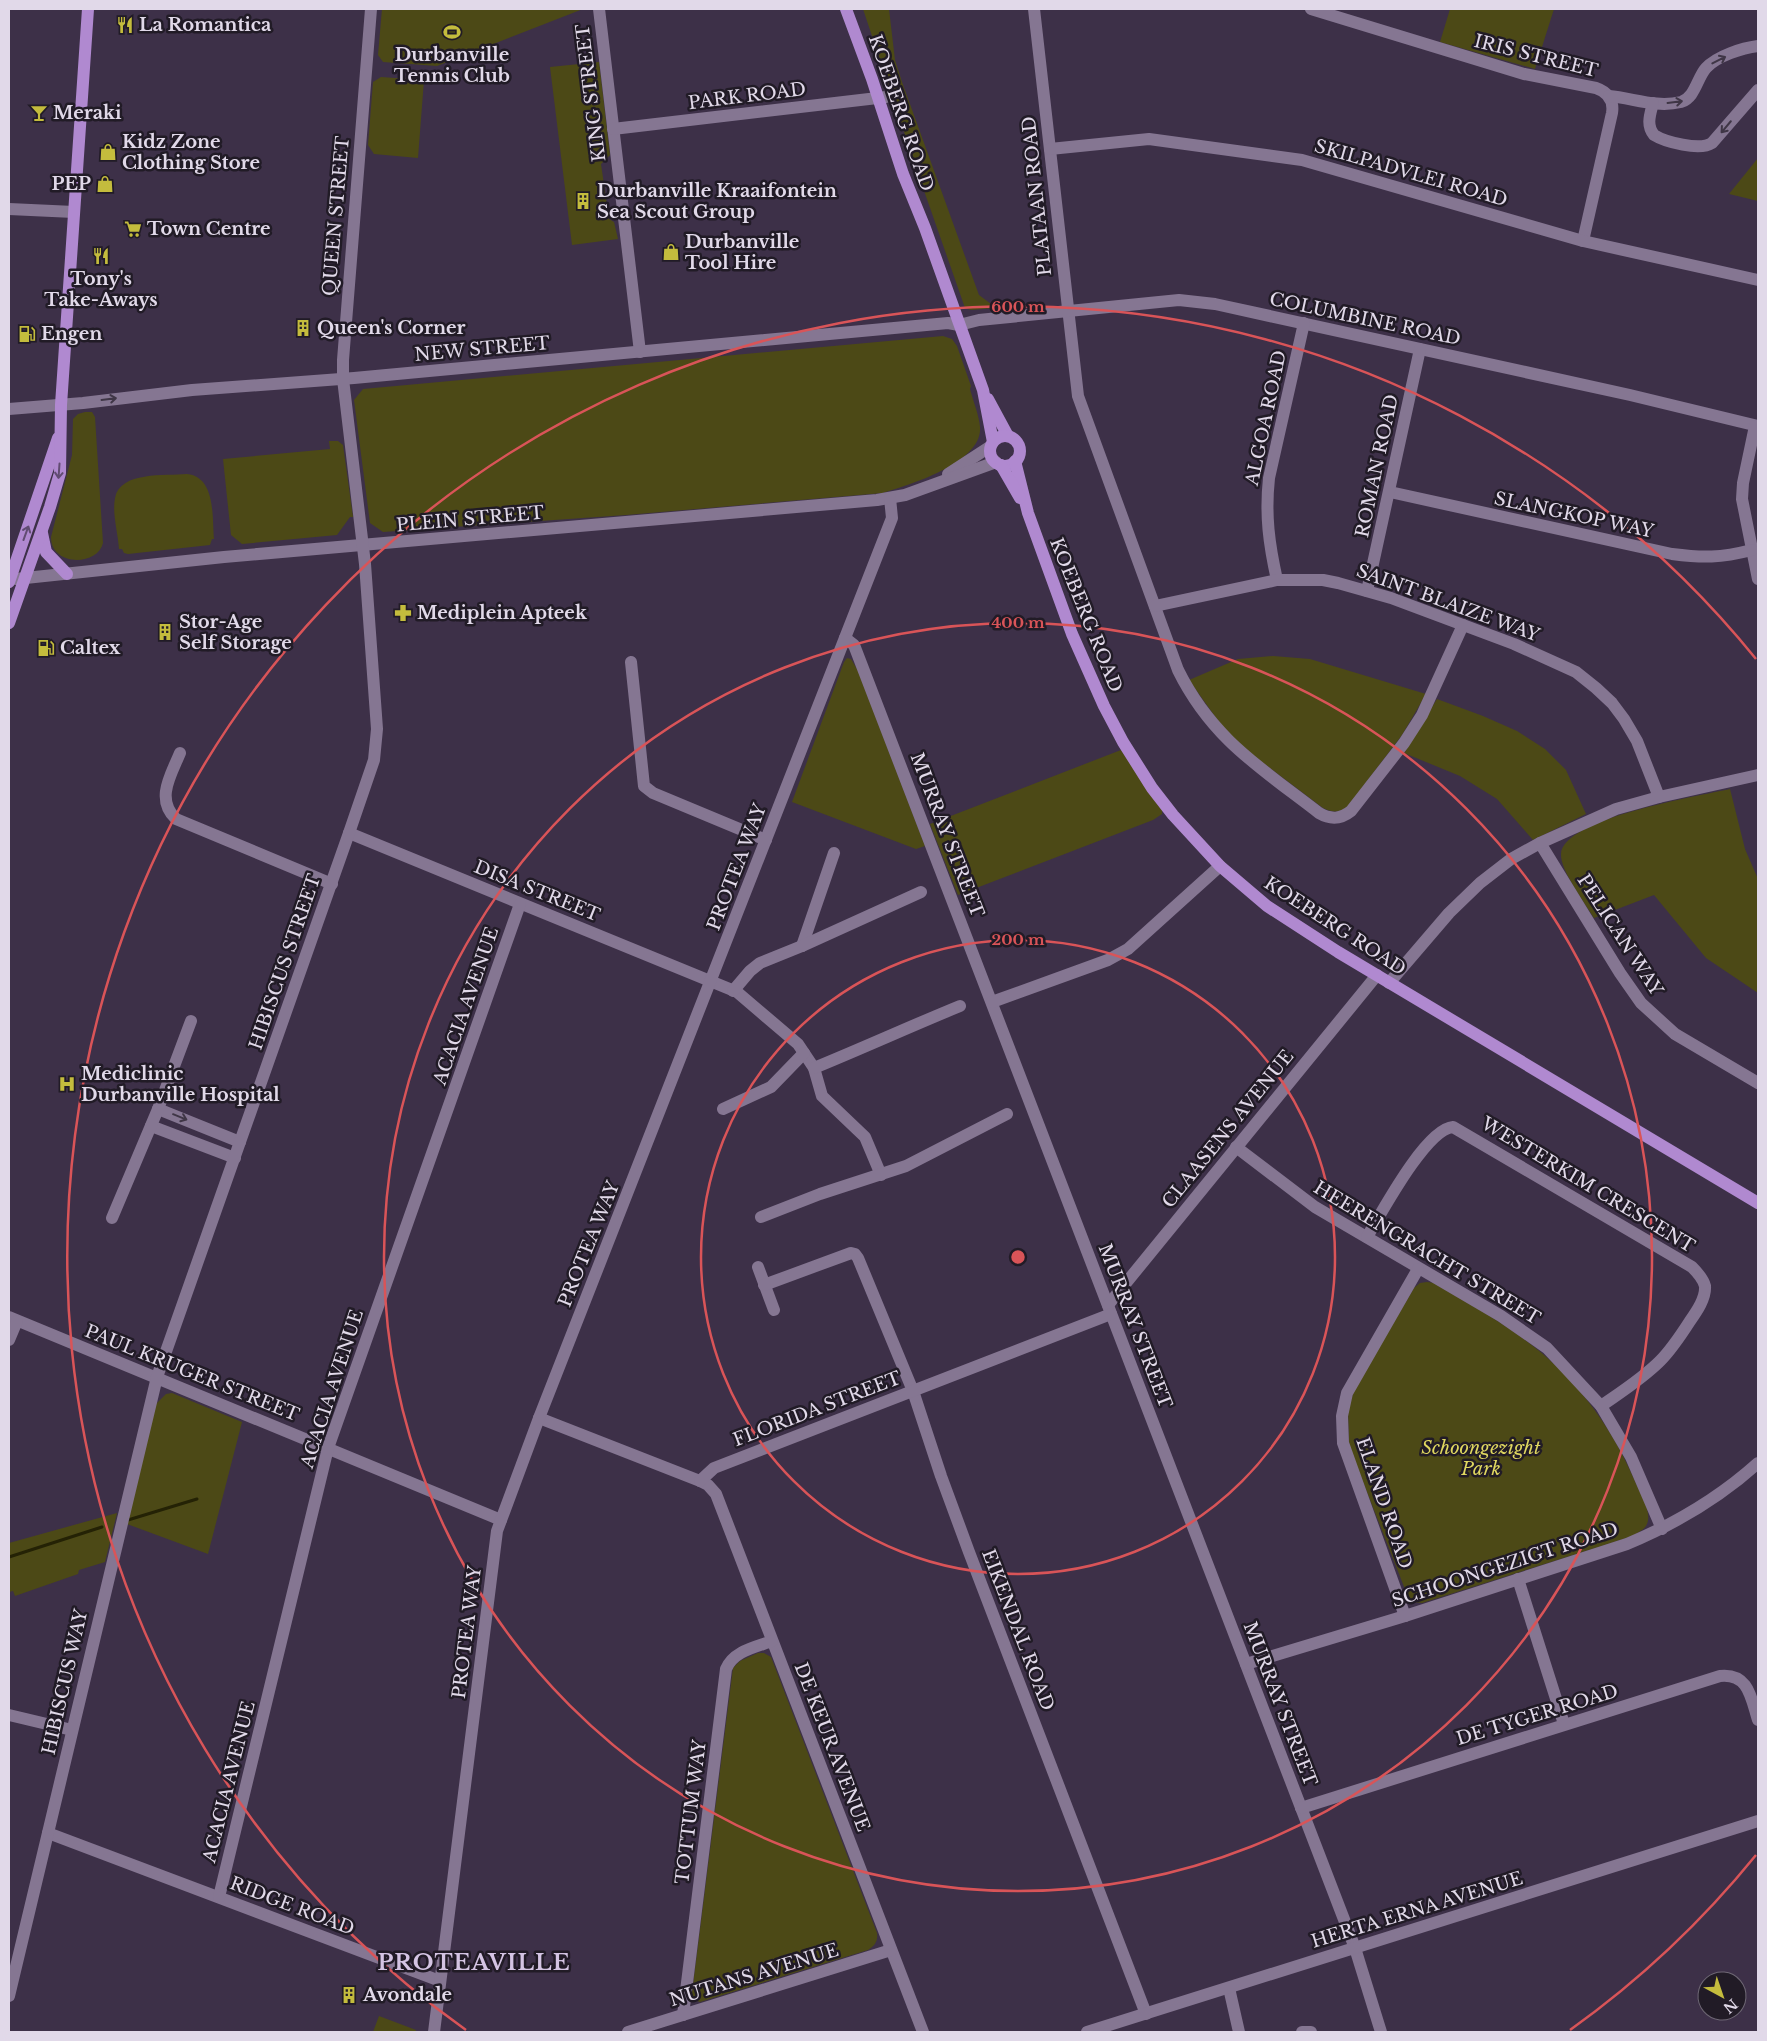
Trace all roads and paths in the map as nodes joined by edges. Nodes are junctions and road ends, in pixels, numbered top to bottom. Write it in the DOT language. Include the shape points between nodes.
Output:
graph roads {
  1 [pos="88,9"];
  2 [pos="371,9"];
  3 [pos="598,9"];
  4 [pos="846,9"];
  5 [pos="854,9"];
  6 [pos="1034,9"];
  7 [pos="1311,9"];
  8 [pos="1758,46"];
  9 [pos="1758,90"];
  10 [pos="1609,96"];
  11 [pos="882,97"];
  12 [pos="1653,104"];
  13 [pos="613,130"];
  14 [pos="1050,149"];
  15 [pos="9,209"];
  16 [pos="74,212"];
  17 [pos="1583,241"];
  18 [pos="1758,280"];
  19 [pos="1067,310"];
  20 [pos="1304,323"];
  21 [pos="959,325"];
  22 [pos="1420,349"];
  23 [pos="640,352"];
  24 [pos="343,379"];
  25 [pos="983,390"];
  26 [pos="61,405"];
  27 [pos="9,409"];
  28 [pos="1757,426"];
  29 [pos="60,433"];
  30 [pos="1008,436"];
  31 [pos="992,444"];
  32 [pos="1015,461"];
  33 [pos="998,463"];
  34 [pos="920,490"];
  35 [pos="1390,492"];
  36 [pos="890,498"];
  37 [pos="1028,513"];
  38 [pos="41,530"];
  39 [pos="363,546"];
  40 [pos="1752,550"];
  41 [pos="67,574"];
  42 [pos="23,579"];
  43 [pos="1758,579"];
  44 [pos="9,580"];
  45 [pos="1277,580"];
  46 [pos="1367,591"];
  47 [pos="1155,606"];
  48 [pos="9,624"];
  49 [pos="1463,625"];
  50 [pos="845,638"];
  51 [pos="631,662"];
  52 [pos="180,753"];
  53 [pos="1758,775"];
  54 [pos="1659,797"];
  55 [pos="349,833"];
  56 [pos="766,840"];
  57 [pos="1540,842"];
  58 [pos="834,853"];
  59 [pos="1220,866"];
  60 [pos="332,884"];
  61 [pos="921,892"];
  62 [pos="520,904"];
  63 [pos="802,946"];
  64 [pos="1377,976"];
  65 [pos="711,982"];
  66 [pos="1389,983"];
  67 [pos="733,991"];
  68 [pos="992,1002"];
  69 [pos="960,1006"];
  70 [pos="191,1021"];
  71 [pos="804,1053"];
  72 [pos="814,1068"];
  73 [pos="1758,1083"];
  74 [pos="158,1108"];
  75 [pos="723,1109"];
  76 [pos="1007,1114"];
  77 [pos="151,1126"];
  78 [pos="240,1142"];
  79 [pos="1236,1147"];
  80 [pos="235,1158"];
  81 [pos="881,1175"];
  82 [pos="1758,1203"];
  83 [pos="112,1218"];
  84 [pos="761,1218"];
  85 [pos="1367,1237"];
  86 [pos="758,1267"];
  87 [pos="1418,1269"];
  88 [pos="764,1285"];
  89 [pos="774,1310"];
  90 [pos="1110,1310"];
  91 [pos="13,1319"];
  92 [pos="9,1340"];
  93 [pos="157,1377"];
  94 [pos="913,1391"];
  95 [pos="1601,1406"];
  96 [pos="539,1418"];
  97 [pos="328,1448"];
  98 [pos="1758,1463"];
  99 [pos="700,1481"];
  100 [pos="501,1520"];
  101 [pos="1662,1529"];
  102 [pos="1518,1579"];
  103 [pos="1405,1616"];
  104 [pos="772,1641"];
  105 [pos="1246,1664"];
  106 [pos="9,1715"];
  107 [pos="1758,1720"];
  108 [pos="1564,1724"];
  109 [pos="72,1730"];
  110 [pos="1301,1808"];
  111 [pos="1758,1822"];
  112 [pos="48,1833"];
  113 [pos="219,1897"];
  114 [pos="1355,1948"];
  115 [pos="891,1950"];
  116 [pos="440,1981"];
  117 [pos="1224,1989"];
  118 [pos="9,1996"];
  119 [pos="1146,2014"];
  120 [pos="683,2015"];
  121 [pos="1233,2024"];
  122 [pos="434,2032"];
  123 [pos="628,2032"];
  124 [pos="922,2032"];
  125 [pos="1087,2032"];
  126 [pos="1239,2032"];
  127 [pos="1302,2032"];
  128 [pos="1311,2032"];
  129 [pos="1381,2032"];
  1 -- 16 [label="main road"];
  2 -- 24 [label="street, QUEEN STREET"];
  3 -- 13 [label="street, KING STREET"];
  4 -- 11 [label="main road, KOEBERG ROAD"];
  5 -- 11 [label="main road, KOEBERG ROAD"];
  6 -- 14 [label="street, PLATAAN ROAD"];
  7 -- 10 [label="street, IRIS STREET" via="1524,74 1601,90"];
  12 -- 8 [label="street, one-way" via="1685,100 1710,64"];
  9 -- 12 [label="street, one-way" via="1712,143 1704,147 1654,135 1649,122"];
  10 -- 12 [label="street"];
  10 -- 17 [label="street, IRIS STREET" via="1612,113"];
  11 -- 13 [label="street, PARK ROAD"];
  11 -- 21 [label="main road, KOEBERG ROAD"];
  13 -- 23 [label="street, KING STREET"];
  14 -- 17 [label="street, SKILPADVLEI ROAD" via="1149,139 1302,160"];
  14 -- 19 [label="street, PLATAAN ROAD"];
  15 -- 16 [label="street"];
  16 -- 26 [label="main road"];
  17 -- 18 [label="street, SKILPADVLEI ROAD"];
  19 -- 20 [label="street, COLUMBINE ROAD" via="1197,301"];
  19 -- 21 [label="street, COLUMBINE ROAD"];
  19 -- 47 [label="street, PLATAAN ROAD" via="1080,403"];
  20 -- 22 [label="street, COLUMBINE ROAD"];
  20 -- 45 [label="street, ALGOA ROAD" via="1269,478 1267,526"];
  21 -- 23 [label="street, NEW STREET" via="948,323"];
  21 -- 25 [label="main road, KOEBERG ROAD"];
  22 -- 28 [label="street, COLUMBINE ROAD"];
  22 -- 35 [label="street, ROMAN ROAD"];
  23 -- 24 [label="street, NEW STREET"];
  26 -- 24 [label="street, NEW STREET, one-way" via="203,389"];
  24 -- 39 [label="street, QUEEN STREET"];
  25 -- 30 [label="main road, KOEBERG ROAD"];
  25 -- 31 [label="main road, KOEBERG ROAD"];
  26 -- 27 [label="street, NEW STREET"];
  26 -- 29 [label="main road"];
  28 -- 40 [label="street" via="1742,499"];
  29 -- 38 [label="main road, one-way" via="60,473"];
  44 -- 29 [label="main road, one-way"];
  30 -- 31 [label="main road" via="1001,436"];
  30 -- 32 [label="main road" via="1019,447"];
  31 -- 33 [label="main road" via="991,455"];
  31 -- 34 [label="street, PLEIN STREET"];
  32 -- 33 [label="main road" via="1008,465"];
  32 -- 37 [label="main road, KOEBERG ROAD"];
  33 -- 34 [label="street, PLEIN STREET"];
  33 -- 37 [label="main road, KOEBERG ROAD"];
  34 -- 36 [label="street, PLEIN STREET"];
  35 -- 40 [label="street, SLANGKOP WAY" via="1672,554 1706,558"];
  35 -- 46 [label="street, ROMAN ROAD"];
  36 -- 39 [label="street, PLEIN STREET"];
  36 -- 50 [label="street, PROTEA WAY" via="892,518"];
  37 -- 59 [label="main road, KOEBERG ROAD" via="1072,634 1123,742 1172,815"];
  38 -- 41 [label="main road" via="46,552"];
  38 -- 42 [label="main road"];
  39 -- 41 [label="street, PLEIN STREET"];
  39 -- 55 [label="street, HIBISCUS STREET" via="377,737 371,770"];
  40 -- 43 [label="street"];
  41 -- 42 [label="street, PLEIN STREET"];
  42 -- 44 [label="street, PLEIN STREET"];
  42 -- 48 [label="main road"];
  45 -- 46 [label="street, SAINT BLAIZE WAY" via="1323,580"];
  45 -- 47 [label="street, SAINT BLAIZE WAY"];
  46 -- 49 [label="street, SAINT BLAIZE WAY"];
  47 -- 49 [label="street, PLATAAN ROAD" via="1178,670 1190,694 1208,718 1239,751 1330,818 1341,818 1351,811 1411,732 1432,697"];
  49 -- 54 [label="street, SAINT BLAIZE WAY" via="1551,660 1576,672 1596,688 1624,718 1637,741"];
  50 -- 56 [label="street, PROTEA WAY"];
  50 -- 68 [label="street, MURRAY STREET" via="854,645"];
  51 -- 56 [label="street" via="644,786 653,794"];
  52 -- 60 [label="street" via="165,795 166,806 176,818"];
  53 -- 54 [label="street"];
  54 -- 57 [label="street" via="1616,809"];
  55 -- 60 [label="street, HIBISCUS STREET"];
  55 -- 62 [label="street, DISA STREET"];
  56 -- 65 [label="street, PROTEA WAY"];
  57 -- 66 [label="street" via="1480,883 1449,913"];
  57 -- 73 [label="street, PELICAN WAY" via="1620,973 1642,1003 1675,1034"];
  58 -- 63 [label="street"];
  59 -- 64 [label="main road, KOEBERG ROAD" via="1267,906"];
  59 -- 68 [label="street" via="1128,949 1108,960"];
  60 -- 78 [label="street, HIBISCUS STREET"];
  61 -- 63 [label="street"];
  62 -- 65 [label="street, DISA STREET"];
  62 -- 97 [label="street, ACACIA AVENUE"];
  63 -- 67 [label="street" via="760,963"];
  64 -- 66 [label="main road, KOEBERG ROAD"];
  64 -- 79 [label="street, CLAASENS AVENUE"];
  65 -- 67 [label="street, DISA STREET"];
  65 -- 96 [label="street, PROTEA WAY"];
  66 -- 82 [label="main road, KOEBERG ROAD"];
  67 -- 71 [label="street, DISA STREET" via="749,1001"];
  68 -- 90 [label="street, MURRAY STREET"];
  69 -- 72 [label="street"];
  70 -- 74 [label="street"];
  71 -- 72 [label="street, DISA STREET"];
  71 -- 75 [label="street" via="771,1087"];
  72 -- 81 [label="street, DISA STREET" via="822,1096 865,1137"];
  74 -- 77 [label="street"];
  74 -- 78 [label="street, one-way"];
  76 -- 81 [label="street" via="906,1166"];
  77 -- 80 [label="street"];
  77 -- 83 [label="street"];
  78 -- 80 [label="street, HIBISCUS STREET"];
  79 -- 85 [label="street, HEERENGRACHT STREET" via="1314,1207"];
  79 -- 90 [label="street, CLAASENS AVENUE"];
  80 -- 93 [label="street, HIBISCUS STREET"];
  81 -- 84 [label="street" via="820,1194"];
  85 -- 87 [label="street, HEERENGRACHT STREET"];
  85 -- 95 [label="street, WESTERKIM CRESCENT" via="1424,1149 1441,1131 1453,1127 1692,1267 1705,1286 1701,1303 1676,1342 1636,1382"];
  86 -- 88 [label="street"];
  87 -- 95 [label="street, HEERENGRACHT STREET" via="1528,1333 1564,1365"];
  87 -- 103 [label="street, ELAND ROAD" via="1347,1393 1342,1423 1347,1458"];
  88 -- 89 [label="street"];
  88 -- 94 [label="street, EIKENDAL ROAD" via="850,1253 855,1254"];
  90 -- 94 [label="street, FLORIDA STREET"];
  90 -- 105 [label="street, MURRAY STREET"];
  91 -- 92 [label="street"];
  91 -- 93 [label="street, PAUL KRUGER STREET"];
  93 -- 97 [label="street, PAUL KRUGER STREET"];
  93 -- 109 [label="street, HIBISCUS WAY"];
  94 -- 99 [label="street, FLORIDA STREET" via="714,1468"];
  94 -- 119 [label="street, EIKENDAL ROAD" via="969,1552"];
  95 -- 101 [label="street, HEERENGRACHT STREET" via="1631,1457"];
  96 -- 99 [label="street"];
  96 -- 100 [label="street, PROTEA WAY"];
  97 -- 100 [label="street, PAUL KRUGER STREET"];
  97 -- 113 [label="street, ACACIA AVENUE"];
  98 -- 101 [label="street, SCHOONGEZIGT ROAD" via="1701,1507"];
  99 -- 104 [label="street, DE KEUR AVENUE" via="716,1494"];
  100 -- 116 [label="street, PROTEA WAY" via="497,1531"];
  101 -- 102 [label="street, SCHOONGEZIGT ROAD" via="1607,1551"];
  102 -- 103 [label="street, SCHOONGEZIGT ROAD"];
  102 -- 108 [label="street"];
  103 -- 105 [label="street, SCHOONGEZIGT ROAD"];
  104 -- 115 [label="street, DE KEUR AVENUE"];
  104 -- 120 [label="street, TOTTUM WAY" via="738,1654 726,1669"];
  105 -- 110 [label="street, MURRAY STREET"];
  106 -- 109 [label="street"];
  107 -- 108 [label="street, DE TYGER ROAD" via="1746,1686 1737,1678 1725,1676"];
  108 -- 110 [label="street, DE TYGER ROAD"];
  109 -- 112 [label="street, HIBISCUS WAY"];
  110 -- 114 [label="street, MURRAY STREET"];
  111 -- 114 [label="street, HERTA ERNA AVENUE"];
  112 -- 113 [label="street, RIDGE ROAD"];
  112 -- 118 [label="street, HIBISCUS WAY"];
  113 -- 116 [label="street, RIDGE ROAD"];
  114 -- 117 [label="street, HERTA ERNA AVENUE"];
  114 -- 129 [label="street, MURRAY STREET"];
  115 -- 120 [label="street, NUTANS AVENUE"];
  115 -- 124 [label="street, DE KEUR AVENUE"];
  116 -- 122 [label="street, PROTEA WAY"];
  117 -- 119 [label="street, HERTA ERNA AVENUE"];
  117 -- 121 [label="street"];
  119 -- 125 [label="street, HERTA ERNA AVENUE"];
  120 -- 123 [label="street, NUTANS AVENUE"];
  121 -- 126 [label="street"];
  127 -- 128 [label="street"];
}
